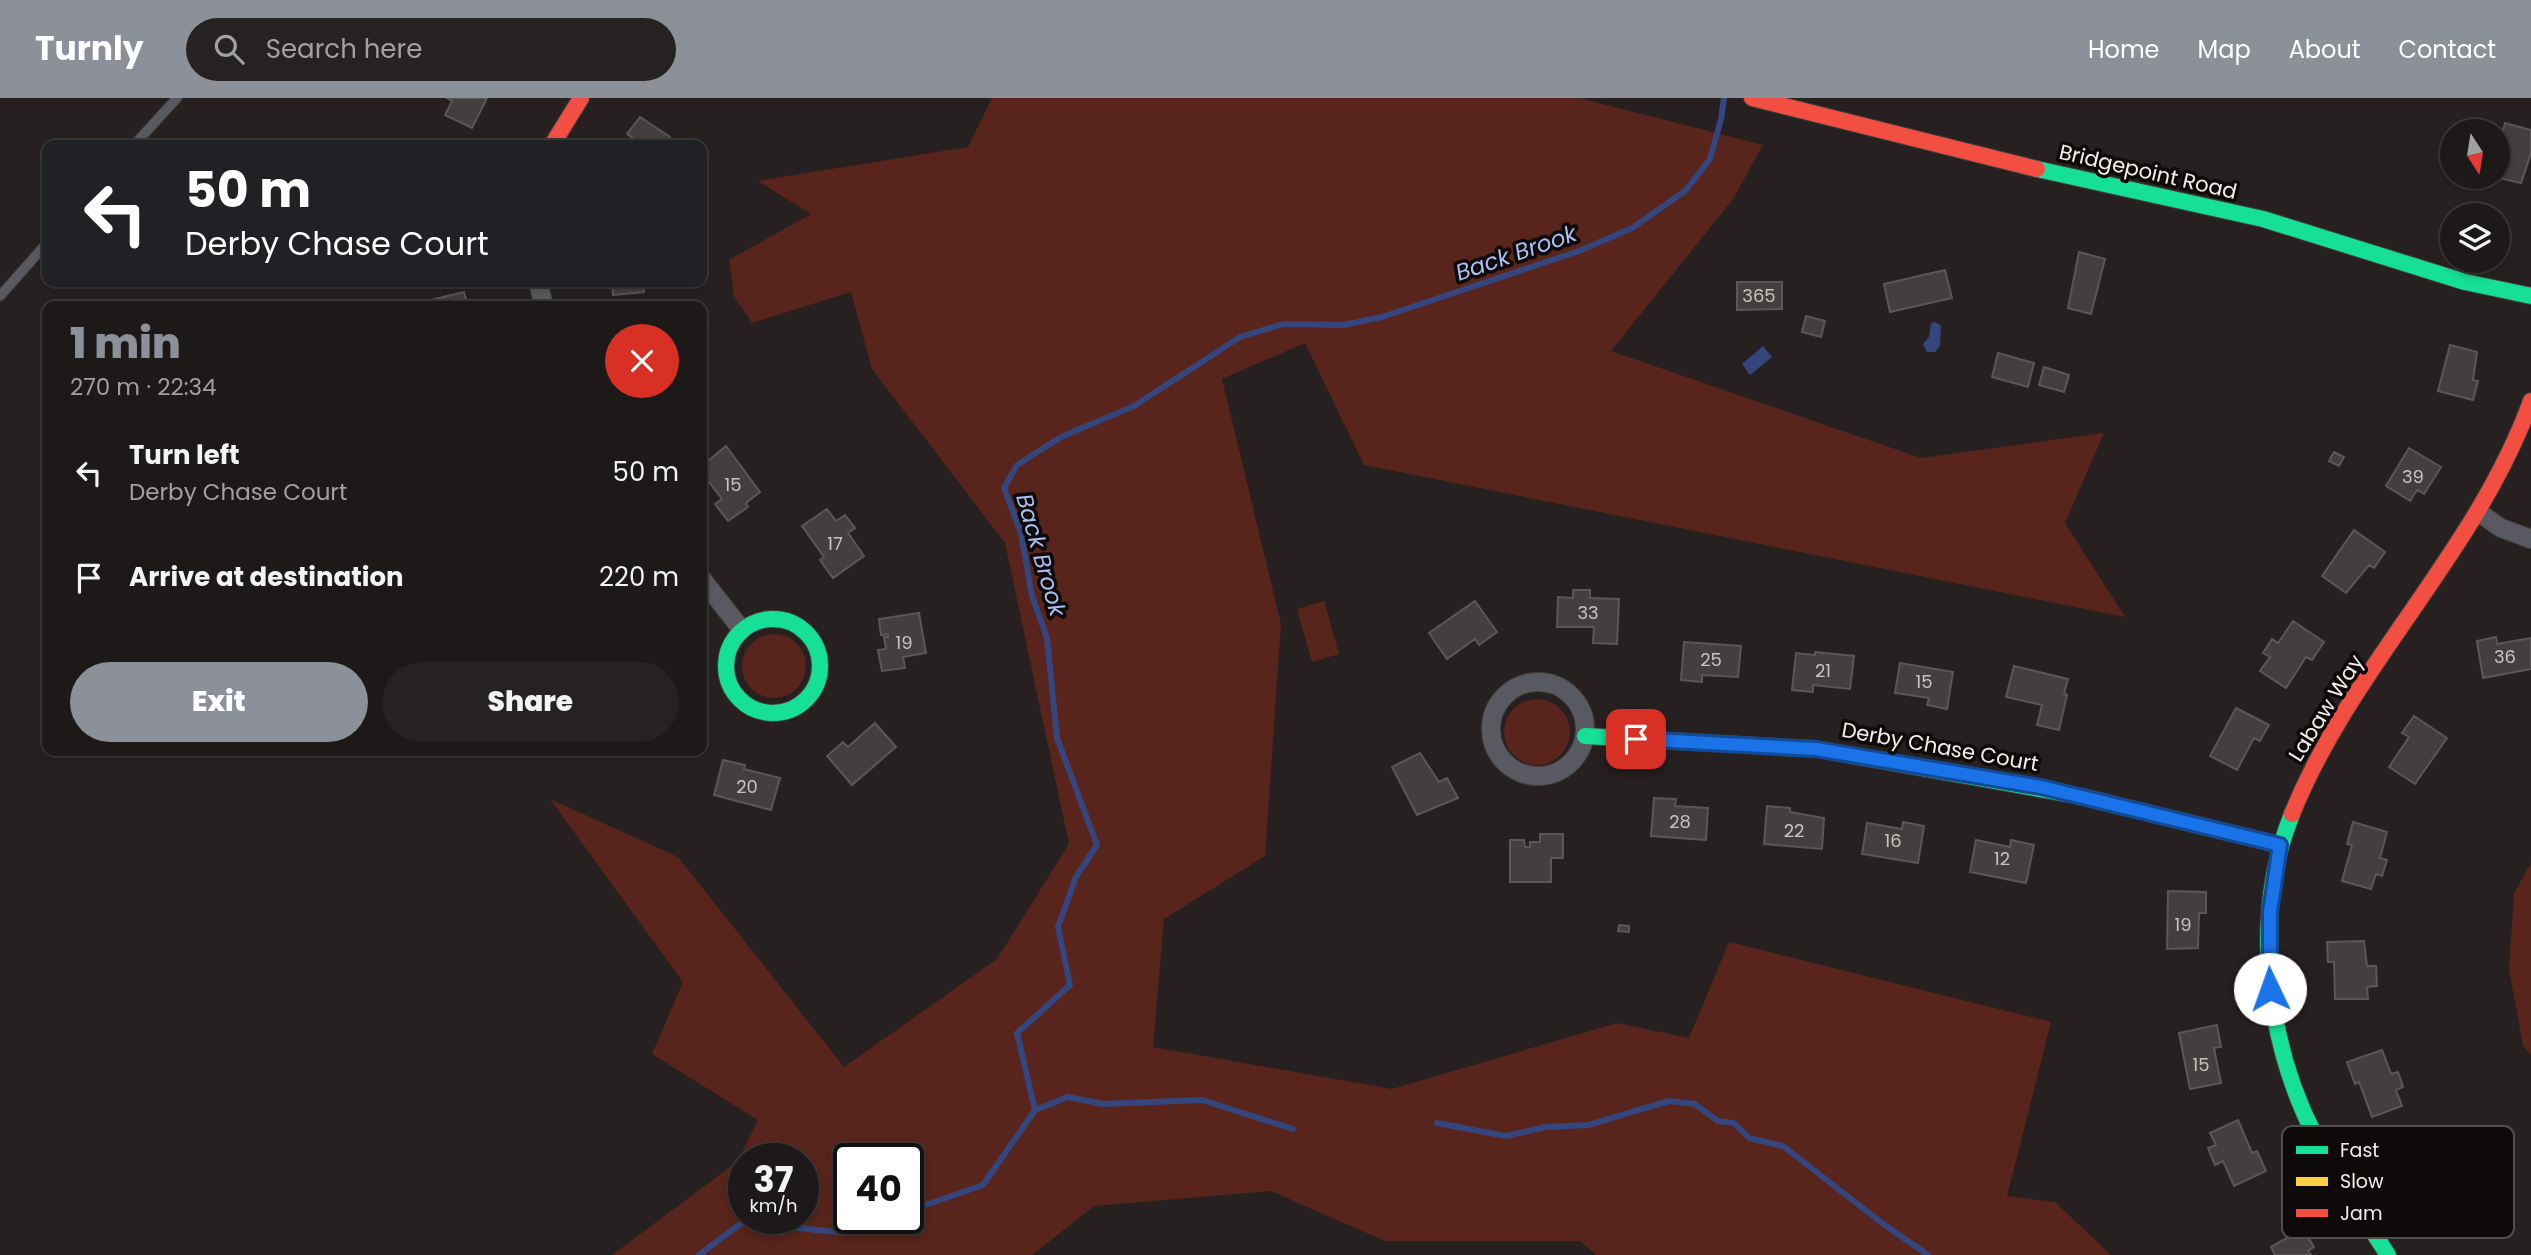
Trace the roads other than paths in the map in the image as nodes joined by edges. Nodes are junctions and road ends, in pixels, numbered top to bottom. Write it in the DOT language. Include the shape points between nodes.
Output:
graph roads {
  1 [pos="177,98"];
  2 [pos="581,98"];
  3 [pos="1752,98"];
  4 [pos="139,140"];
  5 [pos="555,140"];
  6 [pos="42,249"];
  7 [pos="0,296"];
  8 [pos="2531,296"];
  9 [pos="2531,401"];
  10 [pos="2481,514"];
  11 [pos="2531,539"];
  12 [pos="707,585"];
  13 [pos="742,630"];
  14 [pos="1585,736"];
  15 [pos="2280,845"];
  16 [pos="2310,1126"];
  17 [pos="2377,1238"];
  18 [pos="2388,1255"];
  1 -- 4 [label="lane"];
  2 -- 5 [label="street"];
  3 -- 8 [label="street, Bridgepoint Road" via="1954,150 2263,219 2465,282"];
  6 -- 7 [label="lane"];
  9 -- 10 [label="street, Labaw Way" via="2518,440"];
  10 -- 11 [label="street" via="2501,528"];
  10 -- 15 [label="street, Labaw Way" via="2322,749"];
  12 -- 13 [label="street"];
  13 -- 13 [label="street" via="726,656 729,686 738,699 766,713 796,708 817,684 821,669 819,653 807,633 787,620 771,618"];
  14 -- 14 [label="street" via="1583,714 1571,694 1543,682 1521,685 1502,698 1490,726 1499,757 1511,768 1533,776 1557,773 1570,764"];
  14 -- 15 [label="street, Derby Chase Court" via="1816,749 2041,787"];
  15 -- 16 [label="street, Labaw Way" via="2268,951 2270,989 2284,1061"];
  17 -- 18 [label="street, Labaw Way"];
}
